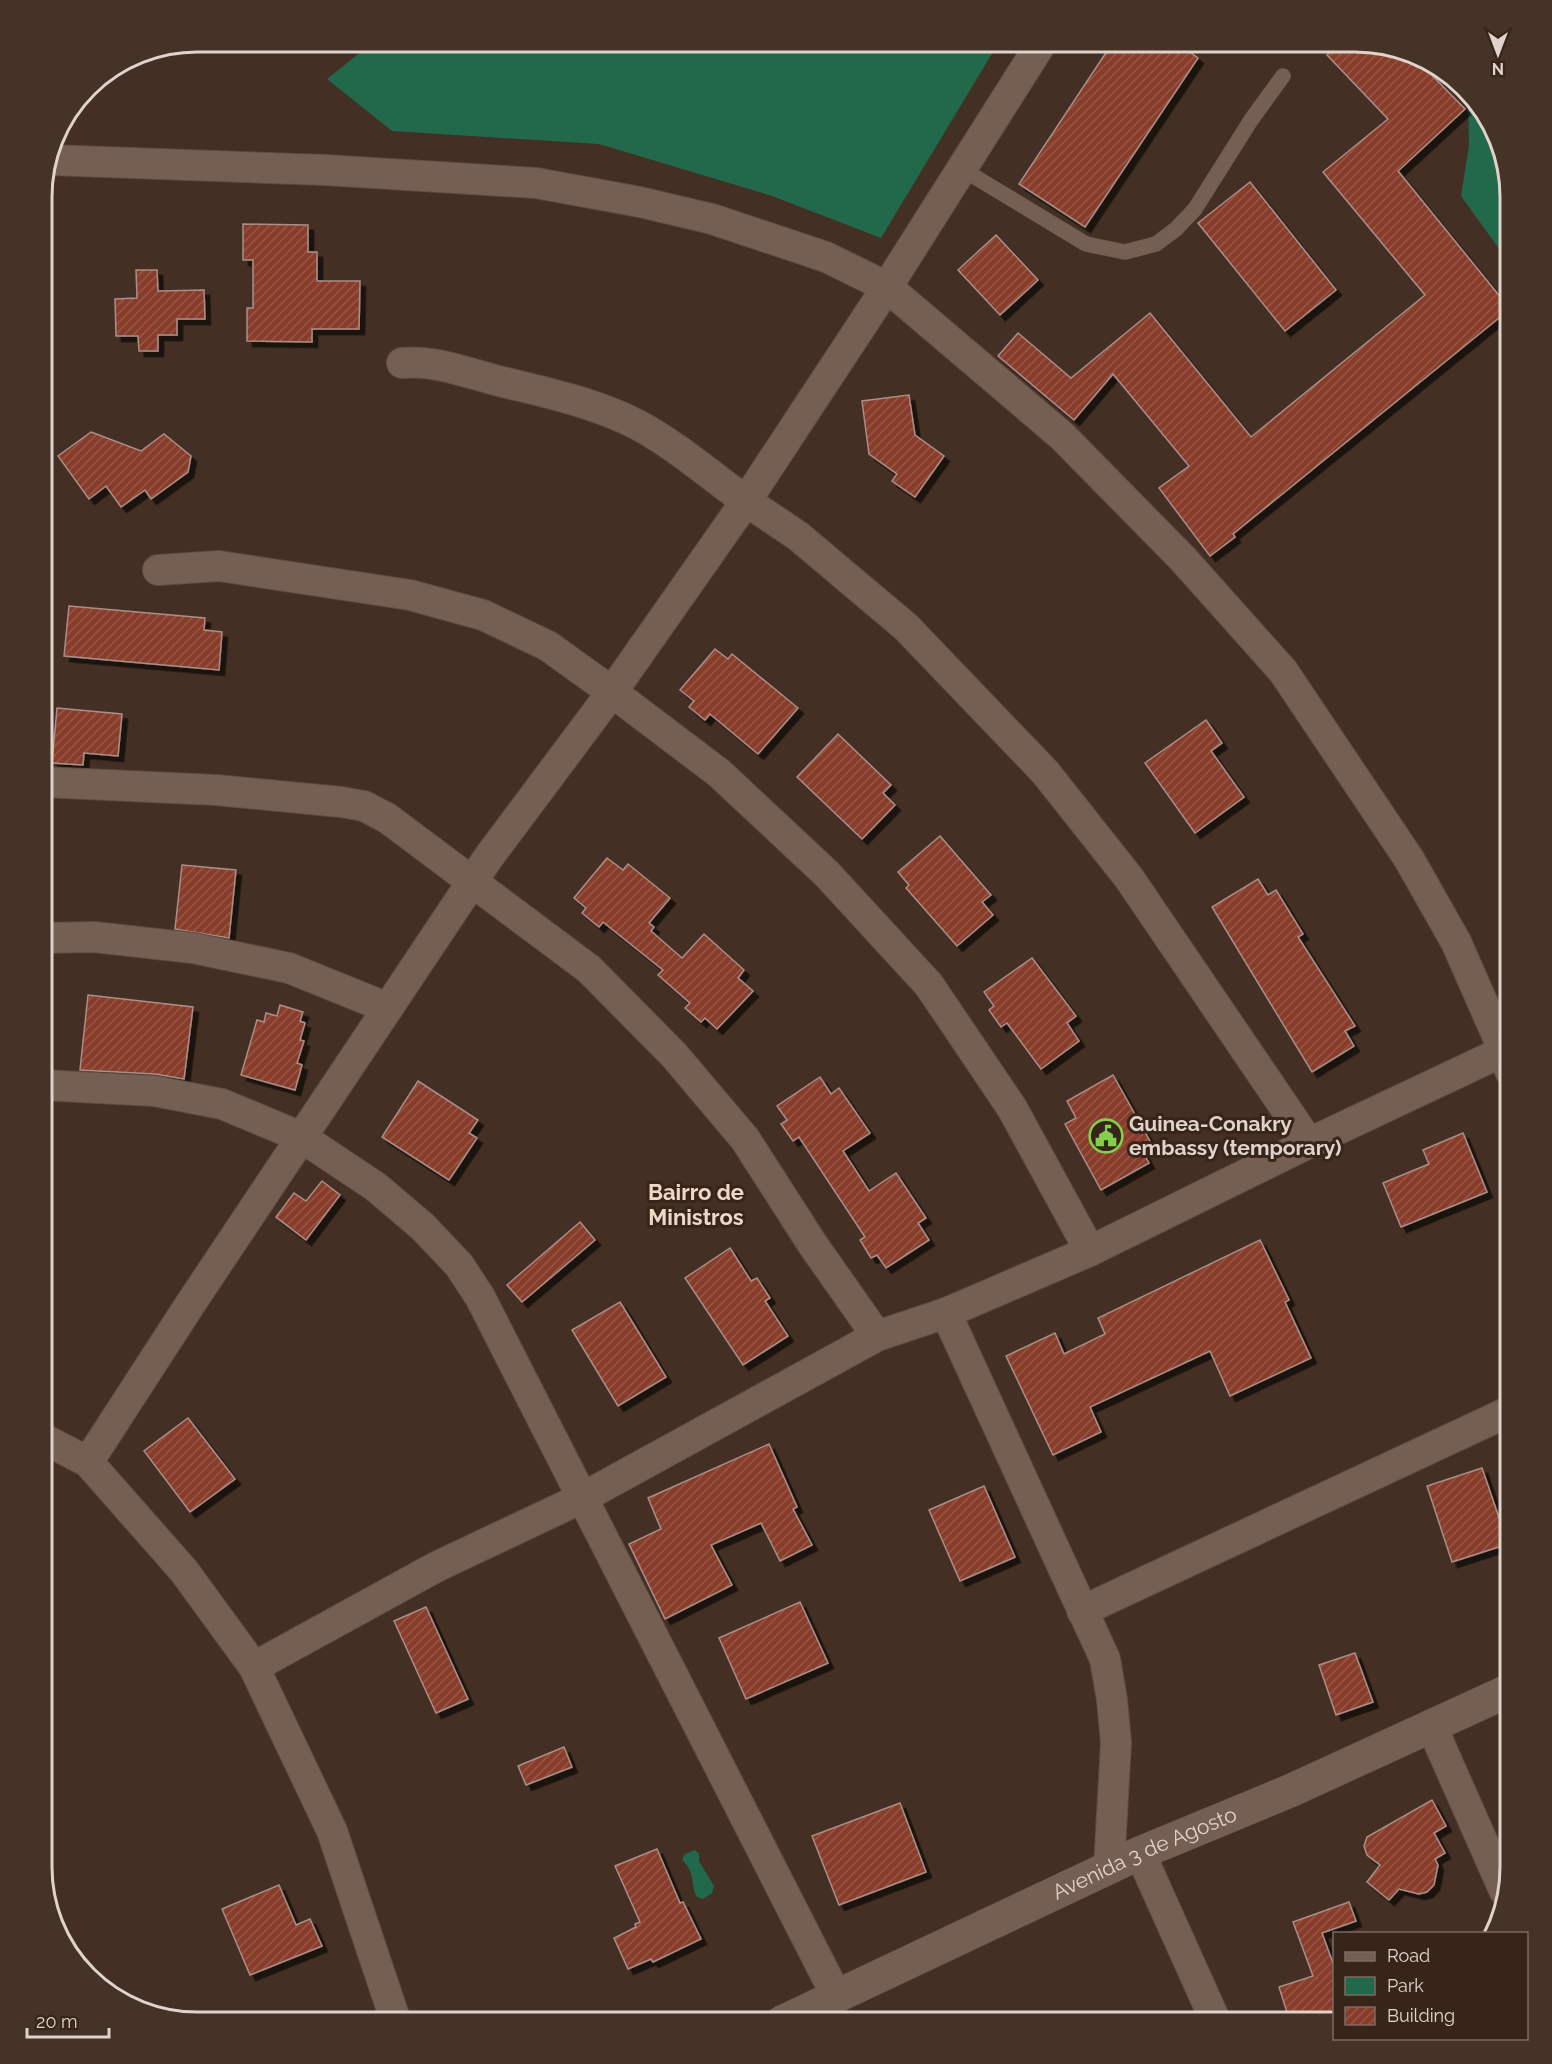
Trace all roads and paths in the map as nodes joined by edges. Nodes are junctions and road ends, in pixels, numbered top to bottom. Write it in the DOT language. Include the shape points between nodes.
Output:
graph roads {
  1 [pos="1035,53"];
  2 [pos="1283,76"];
  3 [pos="57,160"];
  4 [pos="962,169"];
  5 [pos="887,287"];
  6 [pos="402,363"];
  7 [pos="746,501"];
  8 [pos="158,570"];
  9 [pos="612,692"];
  10 [pos="53,783"];
  11 [pos="472,882"];
  12 [pos="53,938"];
  13 [pos="388,1008"];
  14 [pos="1500,1045"];
  15 [pos="1500,1064"];
  16 [pos="53,1085"];
  17 [pos="302,1137"];
  18 [pos="1309,1143"];
  19 [pos="1090,1251"];
  20 [pos="946,1313"];
  21 [pos="877,1336"];
  22 [pos="1500,1416"];
  23 [pos="53,1444"];
  24 [pos="88,1462"];
  25 [pos="582,1498"];
  26 [pos="1082,1611"];
  27 [pos="254,1667"];
  28 [pos="1500,1694"];
  29 [pos="1431,1725"];
  30 [pos="1140,1853"];
  31 [pos="1108,1867"];
  32 [pos="1499,1878"];
  33 [pos="837,1997"];
  34 [pos="393,2012"];
  35 [pos="808,2012"];
  36 [pos="1212,2012"];
  1 -- 4 [label="street"];
  2 -- 4 [label="lane" via="1195,209 1156,244 1125,252 1086,244"];
  3 -- 5 [label="street" via="536,183 712,219 826,257"];
  4 -- 5 [label="street"];
  5 -- 7 [label="street"];
  5 -- 14 [label="street" via="1062,436 1183,559 1283,671 1409,859 1456,942"];
  6 -- 7 [label="street" via="421,361 588,404 638,425"];
  7 -- 9 [label="street"];
  7 -- 18 [label="street" via="798,536 906,627 1045,772 1129,878"];
  8 -- 9 [label="street" via="219,566 410,595 483,615 548,646"];
  9 -- 11 [label="street"];
  9 -- 19 [label="street" via="719,772 827,874 929,985 1012,1108"];
  10 -- 11 [label="street" via="216,790 364,806 387,818"];
  11 -- 13 [label="street"];
  11 -- 21 [label="street" via="589,969 674,1055 745,1139"];
  12 -- 13 [label="street" via="94,937 193,948 289,968"];
  13 -- 17 [label="street"];
  15 -- 18 [label="street"];
  16 -- 17 [label="street" via="154,1091 222,1104"];
  17 -- 24 [label="street"];
  17 -- 25 [label="street" via="376,1186 459,1264 480,1297"];
  18 -- 19 [label="street"];
  19 -- 20 [label="street"];
  20 -- 21 [label="street"];
  20 -- 26 [label="street"];
  21 -- 25 [label="street"];
  22 -- 26 [label="street"];
  23 -- 24 [label="street"];
  24 -- 27 [label="street" via="184,1571"];
  25 -- 27 [label="street" via="436,1567"];
  25 -- 33 [label="street"];
  26 -- 31 [label="street" via="1105,1659 1112,1700 1116,1743"];
  27 -- 34 [label="street" via="332,1831"];
  28 -- 29 [label="street, Avenida 3 de Agosto"];
  29 -- 30 [label="street, Avenida 3 de Agosto" via="1292,1790"];
  29 -- 32 [label="street"];
  30 -- 31 [label="street, Avenida 3 de Agosto"];
  30 -- 36 [label="street"];
  31 -- 33 [label="street, Avenida 3 de Agosto"];
  33 -- 35 [label="street, Avenida 3 de Agosto"];
}
